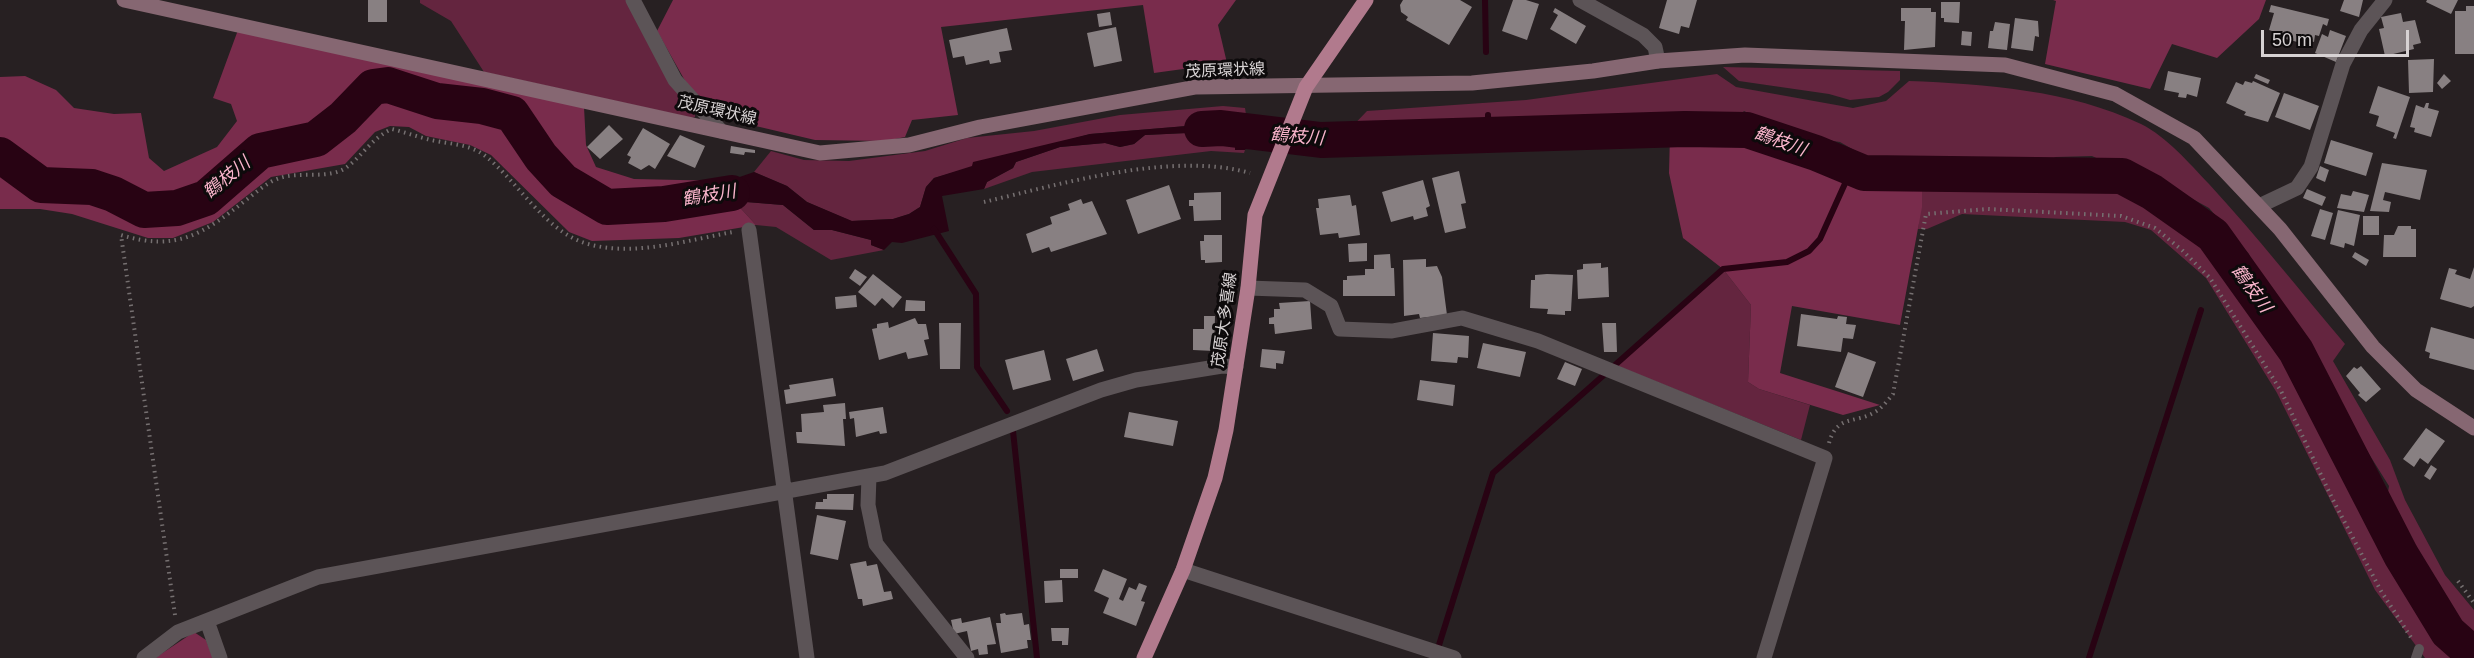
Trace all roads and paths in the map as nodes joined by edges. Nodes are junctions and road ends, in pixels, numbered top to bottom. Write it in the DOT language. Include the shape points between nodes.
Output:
graph roads {
  1 [pos="124,0"];
  2 [pos="633,0"];
  3 [pos="1366,0"];
  4 [pos="1580,0"];
  5 [pos="2385,0"];
  6 [pos="1658,61"];
  7 [pos="1306,87"];
  8 [pos="722,131"];
  9 [pos="1250,173"];
  10 [pos="984,202"];
  11 [pos="2259,206"];
  12 [pos="749,230"];
  13 [pos="1248,288"];
  14 [pos="1236,367"];
  15 [pos="2474,428"];
  16 [pos="1825,458"];
  17 [pos="869,476"];
  18 [pos="785,490"];
  19 [pos="1183,570"];
  20 [pos="2458,581"];
  21 [pos="2474,603"];
  22 [pos="207,621"];
  23 [pos="178,632"];
  24 [pos="2418,654"];
  25 [pos="144,658"];
  26 [pos="220,658"];
  27 [pos="807,658"];
  28 [pos="967,658"];
  29 [pos="1144,658"];
  30 [pos="1454,658"];
  31 [pos="1764,658"];
  1 -- 8 [label="main road, 茂原環状線"];
  2 -- 8 [label="street" via="675,80"];
  3 -- 7 [label="main road, 茂原大多喜線"];
  4 -- 6 [label="street" via="1643,35 1655,47"];
  5 -- 11 [label="street" via="2361,30 2343,64 2311,167 2297,188"];
  6 -- 7 [label="main road, 茂原環状線" via="1593,72 1472,83"];
  6 -- 11 [label="main road, 茂原環状線" via="1745,55 2005,65 2125,99 2194,138"];
  7 -- 8 [label="main road, 茂原環状線" via="1197,87 980,127 909,145 820,153"];
  7 -- 13 [label="main road, 茂原大多喜線" via="1255,215"];
  9 -- 10 [label="path" via="1231,168 1191,167 1099,175"];
  11 -- 15 [label="main road, 茂原環状線" via="2373,347 2416,390"];
  12 -- 18 [label="street"];
  12 -- 23 [label="path" via="660,245 624,248 587,244 547,218 483,154 392,129 381,133 346,168 270,181 215,224 180,240 146,242 121,235"];
  13 -- 14 [label="main road, 茂原大多喜線"];
  13 -- 16 [label="street" via="1305,290 1331,306 1340,329 1392,332 1462,318 1538,341"];
  14 -- 17 [label="street" via="1136,380 1101,390"];
  14 -- 19 [label="main road, 茂原大多喜線" via="1215,478"];
  16 -- 24 [label="path" via="1832,432 1840,424 1875,412 1893,394 1926,214 1988,209 2121,216 2155,228 2210,278 2281,391 2333,500"];
  16 -- 31 [label="street"];
  17 -- 18 [label="street"];
  17 -- 28 [label="street" via="868,505 876,544"];
  18 -- 22 [label="street" via="318,577"];
  18 -- 27 [label="street"];
  19 -- 29 [label="main road, 茂原大多喜線"];
  19 -- 30 [label="street"];
  20 -- 21 [label="path"];
  22 -- 23 [label="street"];
  22 -- 26 [label="street"];
  23 -- 25 [label="street"];
}
